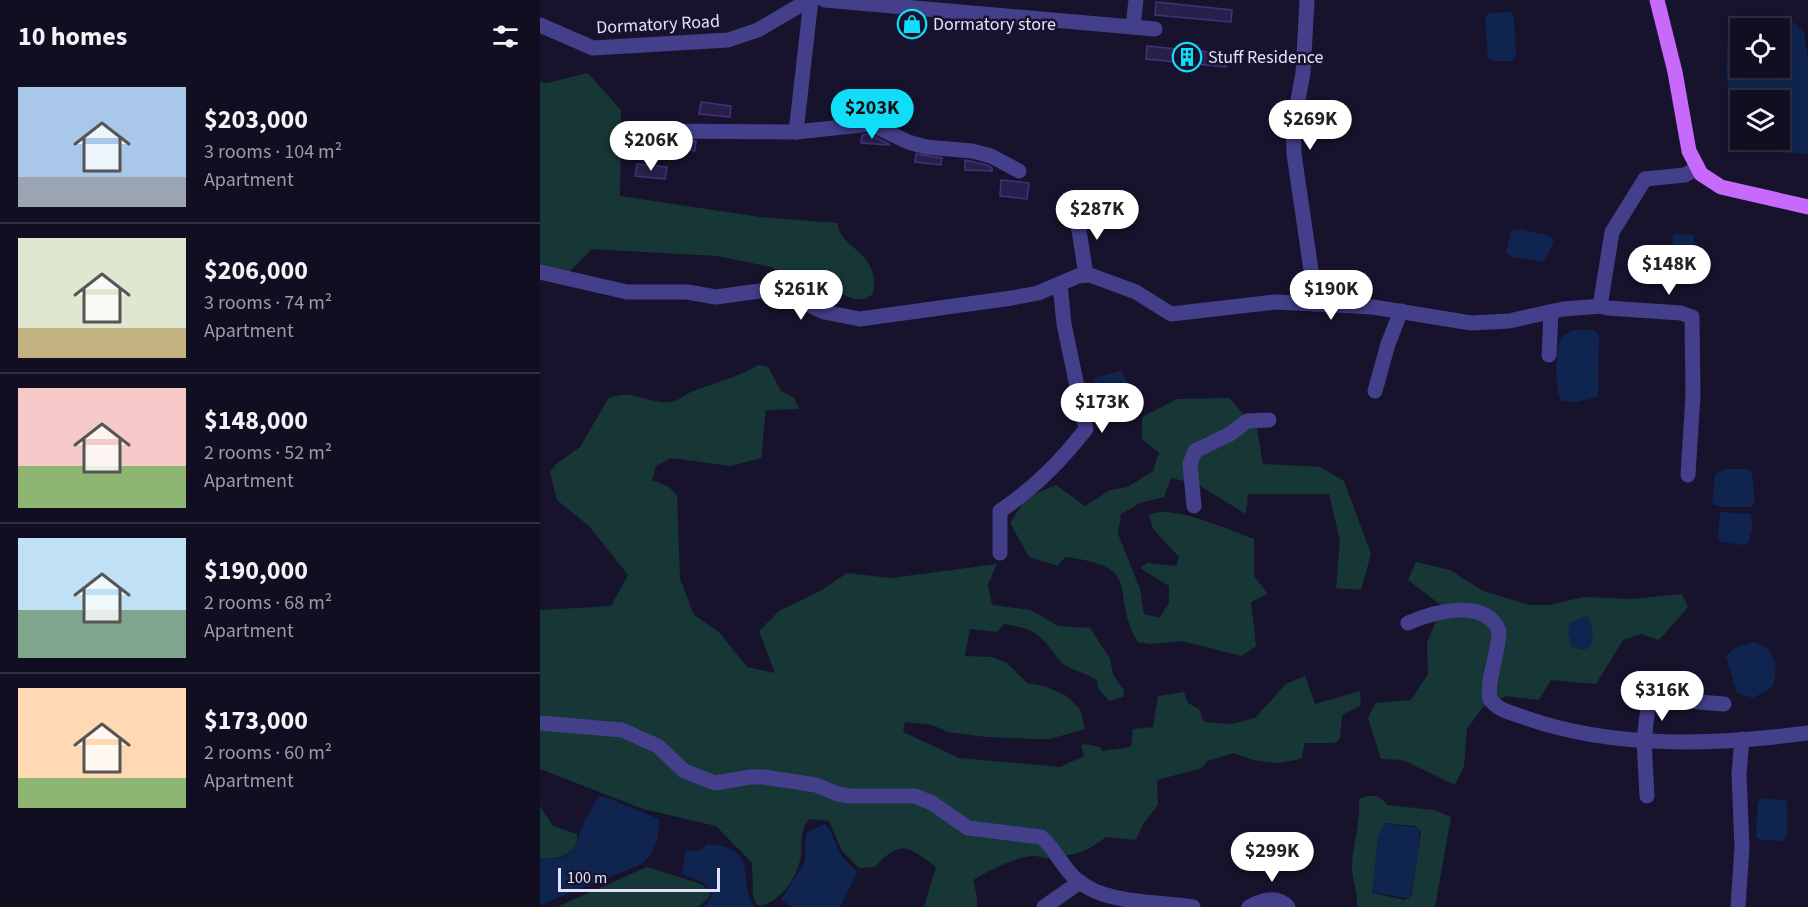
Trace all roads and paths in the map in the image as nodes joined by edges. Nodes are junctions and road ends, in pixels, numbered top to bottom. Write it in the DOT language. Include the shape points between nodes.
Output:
graph roads {
  1 [pos="810,0"];
  2 [pos="824,0"];
  3 [pos="1136,0"];
  4 [pos="1307,0"];
  5 [pos="1657,0"];
  6 [pos="540,25"];
  7 [pos="1133,27"];
  8 [pos="1155,29"];
  9 [pos="650,131"];
  10 [pos="796,132"];
  11 [pos="1697,168"];
  12 [pos="1019,171"];
  13 [pos="1808,207"];
  14 [pos="1076,211"];
  15 [pos="540,272"];
  16 [pos="1086,276"];
  17 [pos="1060,284"];
  18 [pos="1316,304"];
  19 [pos="1602,306"];
  20 [pos="1401,311"];
  21 [pos="1551,312"];
  22 [pos="1549,355"];
  23 [pos="1375,391"];
  24 [pos="1269,420"];
  25 [pos="1688,475"];
  26 [pos="1194,506"];
  27 [pos="1000,553"];
  28 [pos="1408,623"];
  29 [pos="1724,704"];
  30 [pos="540,723"];
  31 [pos="1808,733"];
  32 [pos="1742,739"];
  33 [pos="1644,740"];
  34 [pos="1647,796"];
  35 [pos="1080,882"];
  36 [pos="1044,907"];
  37 [pos="1193,907"];
  38 [pos="1249,907"];
  39 [pos="1288,907"];
  40 [pos="1738,907"];
  1 -- 6 [label="street, Dormatory Road" via="759,30 728,40 593,48"];
  1 -- 10 [label="street"];
  2 -- 7 [label="street"];
  3 -- 7 [label="street"];
  4 -- 18 [label="street" via="1303,73 1293,128"];
  5 -- 11 [label="main road" via="1689,151"];
  7 -- 8 [label="street"];
  9 -- 10 [label="street"];
  10 -- 12 [label="street" via="871,124 908,142 972,151"];
  11 -- 13 [label="main road" via="1722,187"];
  11 -- 19 [label="street" via="1685,175 1645,179 1612,232"];
  14 -- 16 [label="street"];
  15 -- 17 [label="street" via="627,292 687,292 716,297 774,289 824,312 860,320 1012,298"];
  16 -- 17 [label="street"];
  16 -- 18 [label="street" via="1136,292 1171,314 1275,302"];
  17 -- 27 [label="street" via="1064,324 1086,429 1032,489 1000,511"];
  18 -- 20 [label="street"];
  19 -- 21 [label="street"];
  19 -- 25 [label="street" via="1692,317"];
  20 -- 21 [label="street" via="1471,323 1509,321"];
  20 -- 23 [label="street"];
  21 -- 22 [label="street"];
  24 -- 26 [label="street" via="1247,421 1195,451 1190,464"];
  28 -- 33 [label="street" via="1461,611 1487,615 1498,631 1489,693 1497,707 1562,728"];
  29 -- 33 [label="street" via="1650,690"];
  30 -- 35 [label="street" via="622,730 658,746 684,771 716,783 764,777 816,785 850,796 915,796 968,828 1041,837"];
  31 -- 32 [label="street"];
  32 -- 33 [label="street"];
  32 -- 40 [label="street"];
  33 -- 34 [label="street"];
  35 -- 36 [label="street"];
  35 -- 37 [label="street" via="1096,891 1149,904"];
  38 -- 39 [label="street" via="1277,899"];
}
